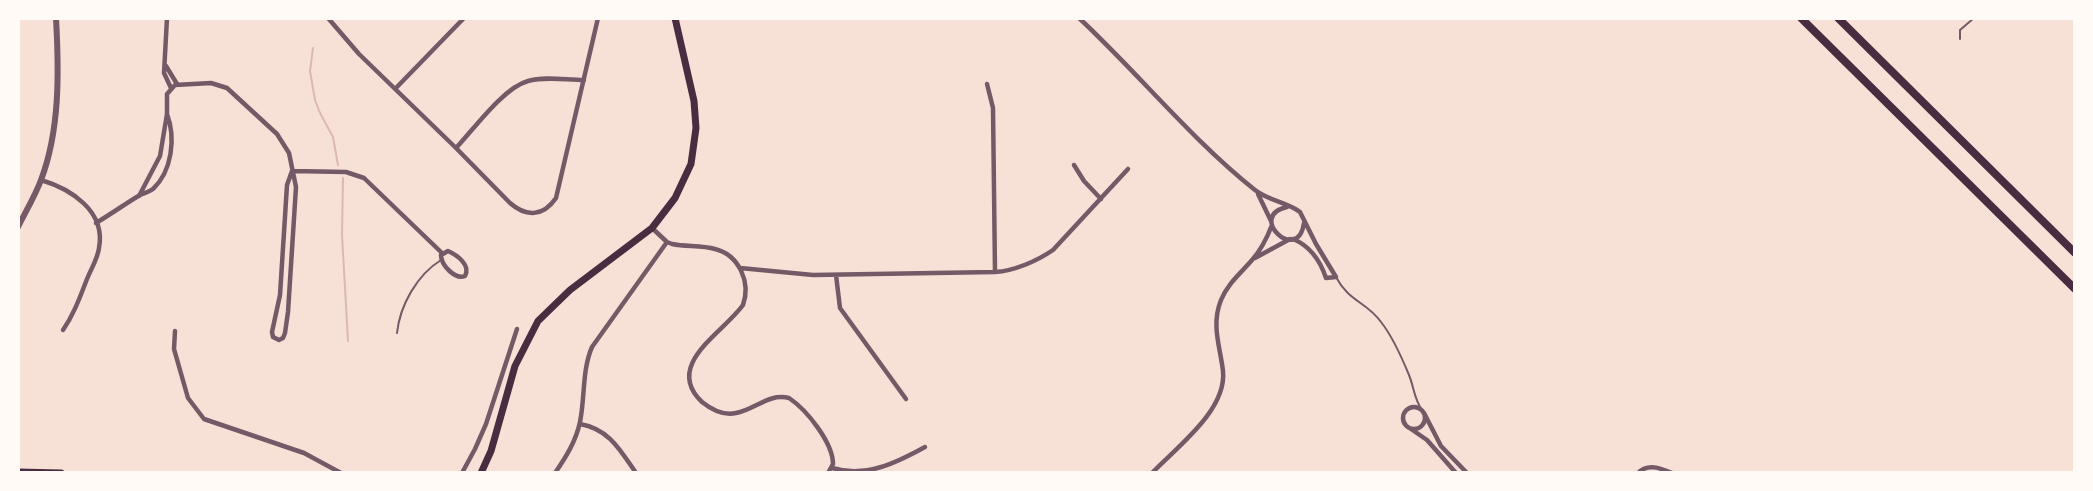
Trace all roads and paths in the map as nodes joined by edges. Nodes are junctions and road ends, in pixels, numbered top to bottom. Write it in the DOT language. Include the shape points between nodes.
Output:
graph roads {
  1 [pos="56,18"];
  2 [pos="165,18"];
  3 [pos="328,18"];
  4 [pos="464,18"];
  5 [pos="598,18"];
  6 [pos="675,18"];
  7 [pos="1079,18"];
  8 [pos="1802,18"];
  9 [pos="1838,18"];
  10 [pos="1974,18"];
  11 [pos="1960,39"];
  12 [pos="165,66"];
  13 [pos="584,80"];
  14 [pos="177,84"];
  15 [pos="987,84"];
  16 [pos="171,88"];
  17 [pos="395,89"];
  18 [pos="167,114"];
  19 [pos="456,148"];
  20 [pos="1074,165"];
  21 [pos="1128,169"];
  22 [pos="292,171"];
  23 [pos="41,180"];
  24 [pos="1254,190"];
  25 [pos="139,196"];
  26 [pos="1101,199"];
  27 [pos="1290,207"];
  28 [pos="1303,217"];
  29 [pos="96,223"];
  30 [pos="1272,224"];
  31 [pos="18,226"];
  32 [pos="652,228"];
  33 [pos="1291,239"];
  34 [pos="667,242"];
  35 [pos="2075,253"];
  36 [pos="442,254"];
  37 [pos="441,260"];
  38 [pos="1253,260"];
  39 [pos="740,268"];
  40 [pos="995,272"];
  41 [pos="836,275"];
  42 [pos="1336,277"];
  43 [pos="2075,289"];
  44 [pos="517,329"];
  45 [pos="63,330"];
  46 [pos="175,331"];
  47 [pos="397,333"];
  48 [pos="906,399"];
  49 [pos="1423,411"];
  50 [pos="580,424"];
  51 [pos="1409,428"];
  52 [pos="925,447"];
  53 [pos="832,468"];
  54 [pos="18,472"];
  55 [pos="61,473"];
  56 [pos="340,473"];
  57 [pos="462,473"];
  58 [pos="481,473"];
  59 [pos="555,473"];
  60 [pos="636,473"];
  61 [pos="828,473"];
  62 [pos="1152,473"];
  63 [pos="1456,473"];
  64 [pos="1467,473"];
  65 [pos="1638,473"];
  66 [pos="1671,473"];
  1 -- 23 [label="street" via="56,109"];
  2 -- 12 [label="street"];
  3 -- 17 [label="street"];
  4 -- 17 [label="street"];
  5 -- 13 [label="street"];
  6 -- 32 [label="main road" via="694,101 696,128 691,164 675,198"];
  7 -- 24 [label="street"];
  8 -- 43 [label="highway"];
  9 -- 35 [label="highway"];
  10 -- 11 [label="lane" via="1960,30"];
  12 -- 14 [label="street"];
  12 -- 16 [label="street" via="164,76"];
  13 -- 19 [label="street" via="521,84"];
  13 -- 19 [label="street" via="556,198 544,210 525,213 514,207"];
  14 -- 16 [label="street"];
  14 -- 22 [label="street" via="211,83 231,91 281,139 289,153"];
  15 -- 40 [label="street" via="993,108"];
  16 -- 18 [label="street" via="167,94"];
  17 -- 19 [label="street"];
  18 -- 25 [label="street" via="160,156"];
  18 -- 25 [label="street" via="172,136 168,160 155,187"];
  20 -- 26 [label="street"];
  21 -- 26 [label="street"];
  22 -- 22 [label="street" via="296,187 288,312 284,335 278,340 272,332 279,302 287,185"];
  22 -- 36 [label="street" via="346,172 364,178"];
  23 -- 29 [label="street" via="78,196"];
  23 -- 31 [label="street"];
  24 -- 27 [label="street"];
  24 -- 30 [label="street"];
  25 -- 29 [label="street"];
  26 -- 40 [label="street" via="1047,254"];
  27 -- 28 [label="street"];
  27 -- 30 [label="street" via="1276,212"];
  28 -- 33 [label="street" via="1302,231"];
  28 -- 42 [label="street"];
  29 -- 45 [label="street" via="100,248"];
  30 -- 33 [label="street" via="1278,236"];
  30 -- 38 [label="street"];
  32 -- 34 [label="street"];
  32 -- 58 [label="main road" via="570,290 538,321 515,366"];
  33 -- 38 [label="street"];
  33 -- 42 [label="street" via="1315,254 1326,278"];
  34 -- 39 [label="street" via="716,249 731,257"];
  34 -- 50 [label="street" via="592,347"];
  36 -- 37 [label="street"];
  36 -- 37 [label="street" via="448,251 455,255 466,266 466,274 456,276"];
  37 -- 47 [label="lane" via="431,266 410,294"];
  38 -- 62 [label="street" via="1229,286 1219,306 1216,335 1223,376 1217,402"];
  39 -- 41 [label="street"];
  39 -- 53 [label="street" via="745,282 743,305 692,361 688,375 692,390 710,408 725,414 740,413 772,398 789,398 827,442 833,456"];
  40 -- 41 [label="street"];
  41 -- 48 [label="street" via="840,308"];
  42 -- 49 [label="lane" via="1347,294 1383,324"];
  44 -- 57 [label="street" via="486,424"];
  46 -- 56 [label="street" via="174,349 188,398 204,419 304,453"];
  49 -- 51 [label="street" via="1420,426"];
  49 -- 51 [label="street" via="1413,406 1405,410 1403,421"];
  49 -- 64 [label="street" via="1441,446"];
  50 -- 59 [label="street"];
  50 -- 60 [label="street" via="605,434"];
  51 -- 63 [label="street" via="1427,440"];
  52 -- 53 [label="street" via="884,467 850,471"];
  53 -- 61 [label="street"];
  54 -- 55 [label="main road"];
  65 -- 66 [label="street" via="1648,467"];
}
